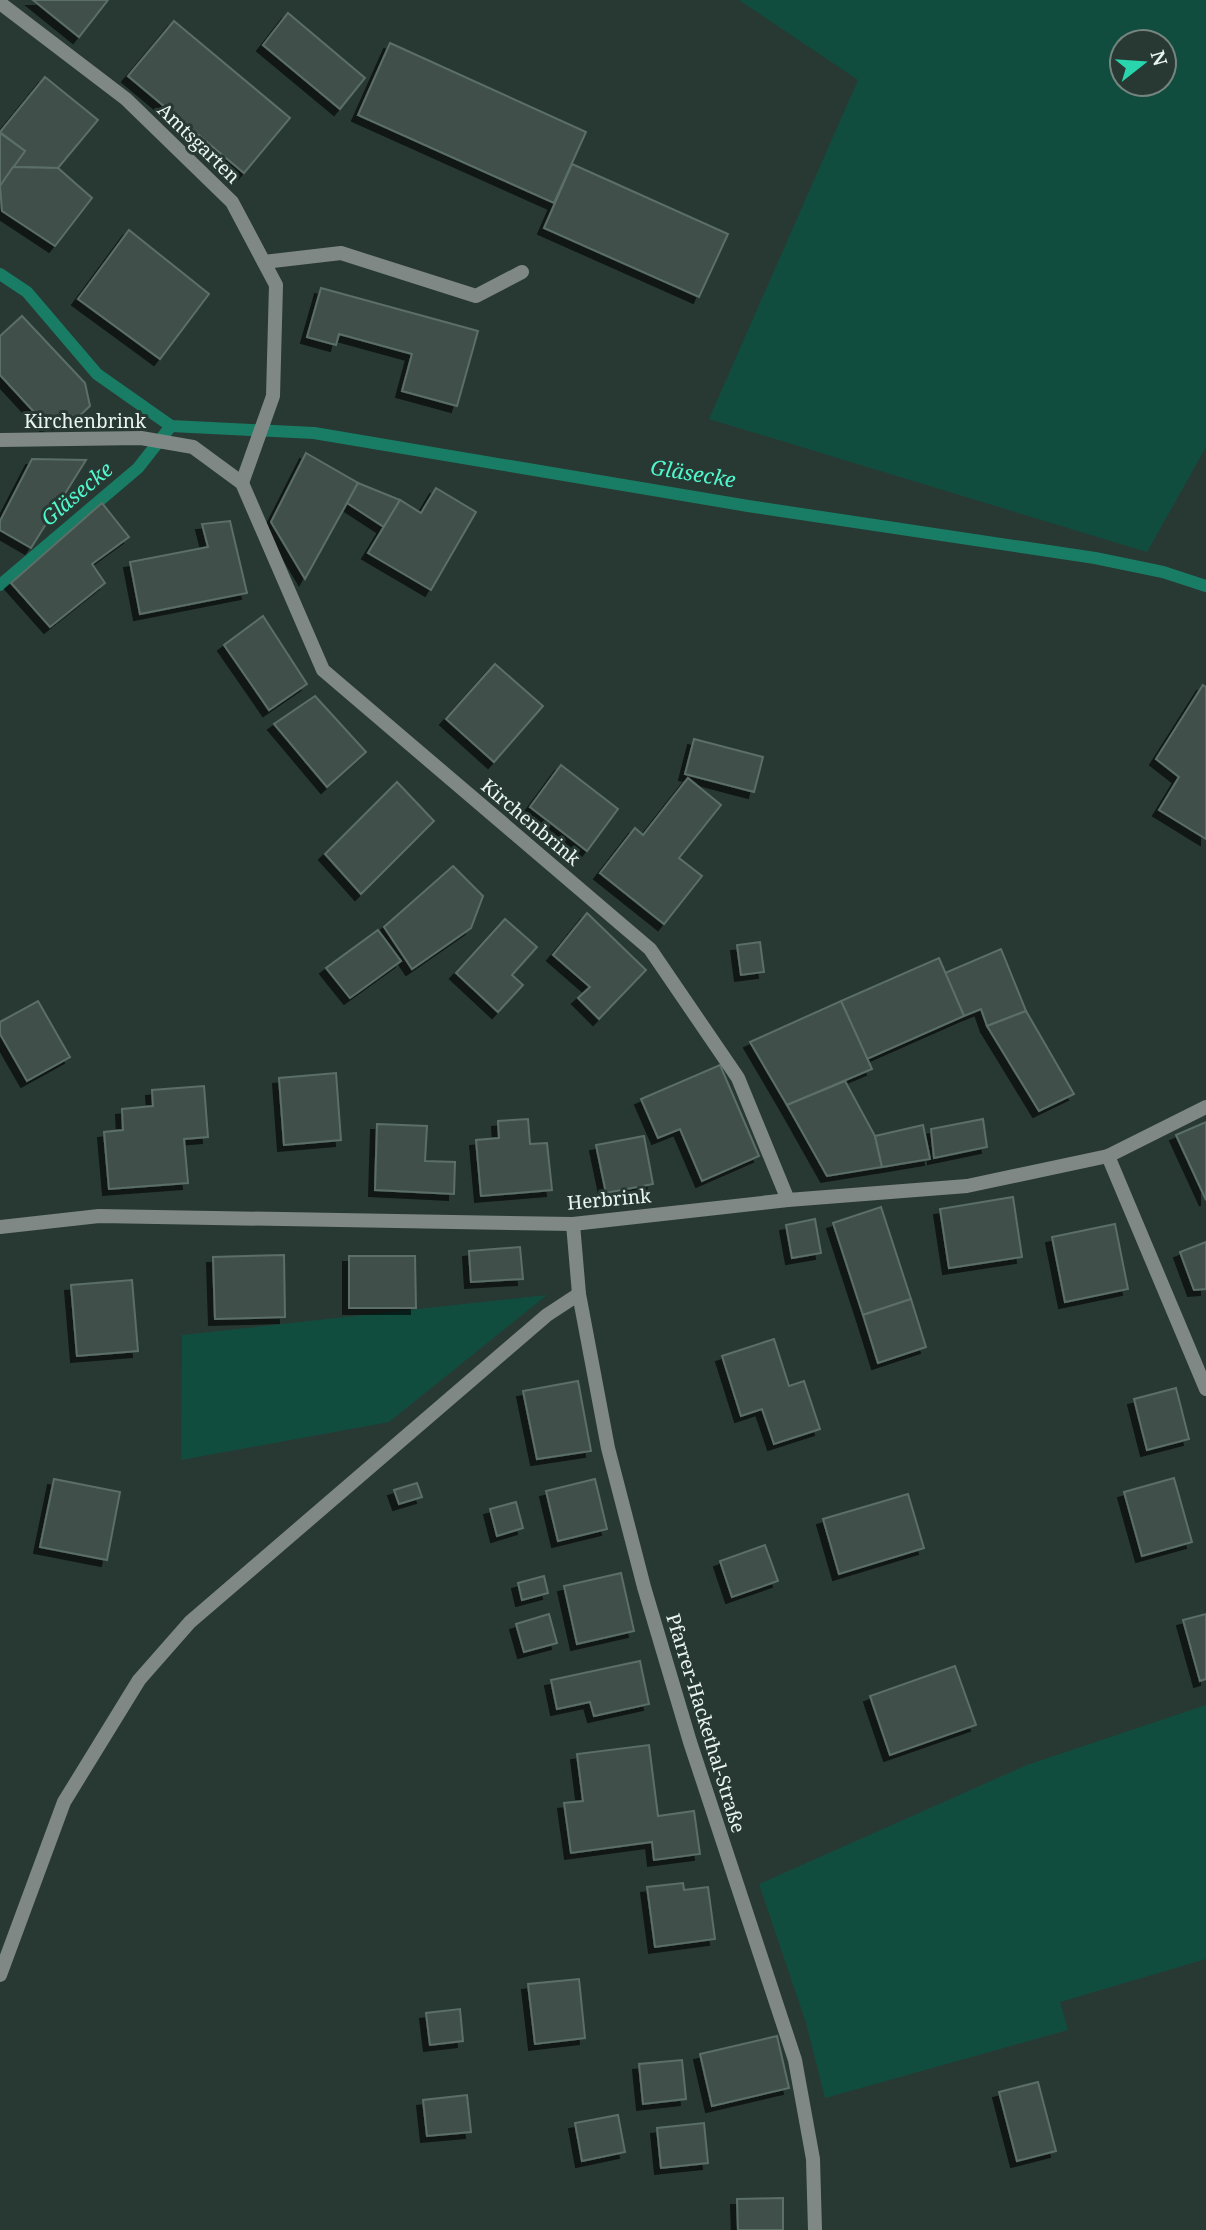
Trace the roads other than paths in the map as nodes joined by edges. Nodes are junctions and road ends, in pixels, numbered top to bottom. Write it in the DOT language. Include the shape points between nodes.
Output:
graph roads {
  1 [pos="0,3"];
  2 [pos="264,262"];
  3 [pos="522,272"];
  4 [pos="0,440"];
  5 [pos="242,483"];
  6 [pos="1206,1107"];
  7 [pos="1108,1156"];
  8 [pos="788,1200"];
  9 [pos="573,1224"];
  10 [pos="0,1227"];
  11 [pos="579,1294"];
  12 [pos="1206,1389"];
  13 [pos="0,1975"];
  14 [pos="815,2230"];
  1 -- 2 [label="street, Amtsgarten" via="126,99 232,202"];
  2 -- 3 [label="street" via="341,253 476,296"];
  2 -- 5 [label="street, Amtsgarten" via="276,285 273,396"];
  4 -- 5 [label="street, Kirchenbrink" via="141,438 193,447"];
  5 -- 8 [label="street, Kirchenbrink" via="323,670 650,948 738,1078"];
  6 -- 7 [label="street, Herbrink"];
  7 -- 8 [label="street, Herbrink" via="967,1186"];
  7 -- 12 [label="street"];
  8 -- 9 [label="street, Herbrink"];
  9 -- 10 [label="street, Herbrink" via="99,1216"];
  9 -- 11 [label="street, Pfarrer-Hackethal-Straße"];
  11 -- 13 [label="street" via="547,1315 190,1622 139,1680 64,1802"];
  11 -- 14 [label="street, Pfarrer-Hackethal-Straße" via="608,1448 644,1587 795,2060 813,2159"];
}
